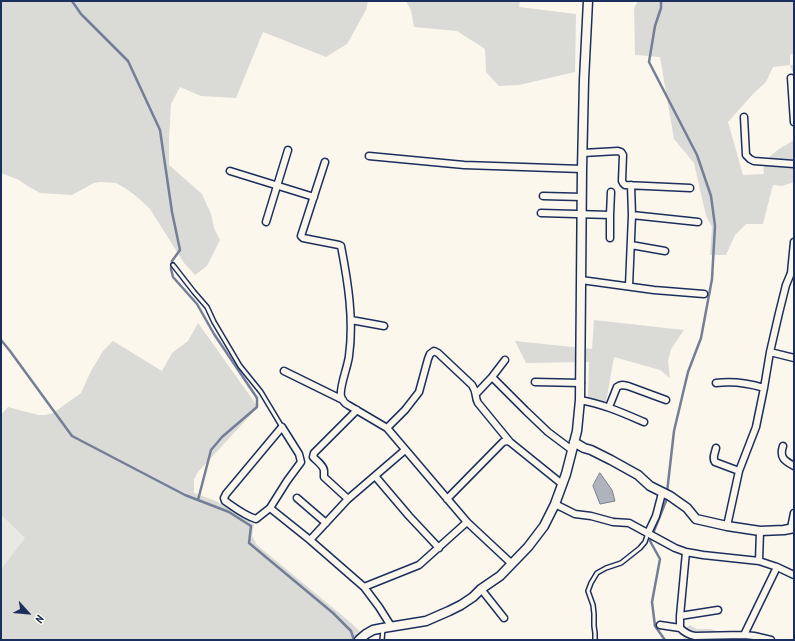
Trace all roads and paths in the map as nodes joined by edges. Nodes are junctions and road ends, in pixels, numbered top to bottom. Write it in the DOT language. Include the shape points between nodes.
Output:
graph roads {
  1 [pos="588,1"];
  2 [pos="791,78"];
  3 [pos="744,117"];
  4 [pos="794,122"];
  5 [pos="288,150"];
  6 [pos="583,153"];
  7 [pos="370,156"];
  8 [pos="325,162"];
  9 [pos="794,164"];
  10 [pos="582,169"];
  11 [pos="230,171"];
  12 [pos="631,185"];
  13 [pos="277,186"];
  14 [pos="690,188"];
  15 [pos="611,192"];
  16 [pos="543,196"];
  17 [pos="314,197"];
  18 [pos="582,197"];
  19 [pos="541,214"];
  20 [pos="582,214"];
  21 [pos="610,215"];
  22 [pos="632,216"];
  23 [pos="266,222"];
  24 [pos="698,222"];
  25 [pos="610,238"];
  26 [pos="794,242"];
  27 [pos="631,245"];
  28 [pos="665,251"];
  29 [pos="173,265"];
  30 [pos="793,273"];
  31 [pos="581,280"];
  32 [pos="629,286"];
  33 [pos="704,294"];
  34 [pos="351,320"];
  35 [pos="384,326"];
  36 [pos="770,352"];
  37 [pos="794,358"];
  38 [pos="505,360"];
  39 [pos="284,370"];
  40 [pos="492,377"];
  41 [pos="535,382"];
  42 [pos="580,383"];
  43 [pos="716,384"];
  44 [pos="764,388"];
  45 [pos="476,394"];
  46 [pos="343,400"];
  47 [pos="580,400"];
  48 [pos="666,400"];
  49 [pos="609,407"];
  50 [pos="357,410"];
  51 [pos="644,422"];
  52 [pos="282,427"];
  53 [pos="387,428"];
  54 [pos="510,442"];
  55 [pos="573,446"];
  56 [pos="783,446"];
  57 [pos="716,448"];
  58 [pos="405,450"];
  59 [pos="794,466"];
  60 [pos="739,471"];
  61 [pos="374,476"];
  62 [pos="562,484"];
  63 [pos="665,494"];
  64 [pos="297,498"];
  65 [pos="447,499"];
  66 [pos="348,500"];
  67 [pos="556,504"];
  68 [pos="270,508"];
  69 [pos="794,513"];
  70 [pos="467,522"];
  71 [pos="326,523"];
  72 [pos="727,526"];
  73 [pos="792,528"];
  74 [pos="760,531"];
  75 [pos="651,535"];
  76 [pos="310,540"];
  77 [pos="439,548"];
  78 [pos="686,552"];
  79 [pos="759,561"];
  80 [pos="512,564"];
  81 [pos="777,567"];
  82 [pos="794,575"];
  83 [pos="364,587"];
  84 [pos="481,590"];
  85 [pos="718,610"];
  86 [pos="680,616"];
  87 [pos="504,618"];
  88 [pos="660,625"];
  89 [pos="391,626"];
  90 [pos="383,628"];
  91 [pos="680,628"];
  92 [pos="744,636"];
  93 [pos="359,640"];
  94 [pos="382,640"];
  95 [pos="595,640"];
  96 [pos="771,640"];
  1 -- 6 [label="street"];
  2 -- 4 [label="street"];
  3 -- 9 [label="street" via="746,155 750,159"];
  5 -- 13 [label="street"];
  6 -- 10 [label="street"];
  6 -- 12 [label="street" via="621,152 623,183"];
  7 -- 10 [label="street" via="464,165"];
  8 -- 17 [label="street"];
  10 -- 18 [label="street"];
  11 -- 13 [label="street"];
  12 -- 14 [label="street"];
  12 -- 22 [label="street"];
  13 -- 17 [label="street"];
  13 -- 23 [label="street"];
  15 -- 21 [label="street"];
  16 -- 18 [label="street"];
  17 -- 34 [label="street" via="301,236 341,246"];
  18 -- 20 [label="street"];
  19 -- 20 [label="street"];
  20 -- 21 [label="street"];
  20 -- 31 [label="street"];
  21 -- 25 [label="street"];
  22 -- 24 [label="street"];
  22 -- 27 [label="street"];
  26 -- 30 [label="street"];
  27 -- 28 [label="street"];
  27 -- 32 [label="street"];
  29 -- 52 [label="lane" via="207,307 240,366 261,392"];
  30 -- 36 [label="street" via="782,298"];
  31 -- 32 [label="street"];
  31 -- 42 [label="street"];
  32 -- 33 [label="street"];
  34 -- 35 [label="street"];
  34 -- 46 [label="street" via="349,357 341,393"];
  36 -- 37 [label="street"];
  36 -- 44 [label="street"];
  38 -- 40 [label="street"];
  39 -- 46 [label="street"];
  40 -- 45 [label="street"];
  40 -- 55 [label="street" via="548,432"];
  41 -- 42 [label="street"];
  42 -- 47 [label="street"];
  43 -- 44 [label="street" via="746,383"];
  44 -- 60 [label="street" via="756,427"];
  45 -- 53 [label="street" via="472,385 434,351 428,358 419,392"];
  45 -- 54 [label="street" via="478,403"];
  46 -- 50 [label="street"];
  47 -- 49 [label="street"];
  47 -- 55 [label="street"];
  48 -- 49 [label="street" via="622,384 617,387"];
  49 -- 51 [label="street"];
  50 -- 53 [label="street"];
  50 -- 66 [label="street" via="313,456 324,470 323,476"];
  52 -- 68 [label="street" via="299,454 301,462"];
  52 -- 68 [label="street" via="224,498 243,513 256,519"];
  53 -- 58 [label="street"];
  54 -- 62 [label="street"];
  54 -- 65 [label="street" via="503,442"];
  55 -- 62 [label="street"];
  55 -- 63 [label="street" via="591,450 624,467"];
  56 -- 59 [label="street" via="783,457"];
  57 -- 60 [label="street" via="715,462"];
  58 -- 61 [label="street"];
  58 -- 65 [label="street"];
  60 -- 72 [label="street"];
  61 -- 66 [label="street"];
  61 -- 77 [label="street"];
  62 -- 67 [label="street"];
  63 -- 72 [label="street" via="687,508 696,519"];
  63 -- 75 [label="street"];
  64 -- 71 [label="street"];
  65 -- 70 [label="street"];
  66 -- 71 [label="street"];
  67 -- 75 [label="street" via="575,514 629,523"];
  67 -- 80 [label="street" via="537,537"];
  68 -- 76 [label="street"];
  69 -- 73 [label="street"];
  70 -- 77 [label="street"];
  70 -- 80 [label="street"];
  71 -- 76 [label="street"];
  72 -- 74 [label="street"];
  73 -- 74 [label="street"];
  74 -- 79 [label="street"];
  75 -- 78 [label="street"];
  75 -- 95 [label="lane" via="621,563 597,573 591,583 588,591 593,604"];
  76 -- 83 [label="street"];
  77 -- 83 [label="street" via="420,565"];
  78 -- 79 [label="street"];
  78 -- 86 [label="street"];
  79 -- 81 [label="street"];
  80 -- 84 [label="street"];
  81 -- 82 [label="street"];
  81 -- 92 [label="street"];
  83 -- 89 [label="street"];
  84 -- 87 [label="street"];
  84 -- 89 [label="street" via="461,605 426,621"];
  85 -- 86 [label="street"];
  86 -- 91 [label="street"];
  88 -- 91 [label="street"];
  89 -- 90 [label="street"];
  90 -- 93 [label="street" via="373,630"];
  90 -- 94 [label="lane"];
  91 -- 92 [label="street" via="690,636"];
  92 -- 96 [label="street"];
}
